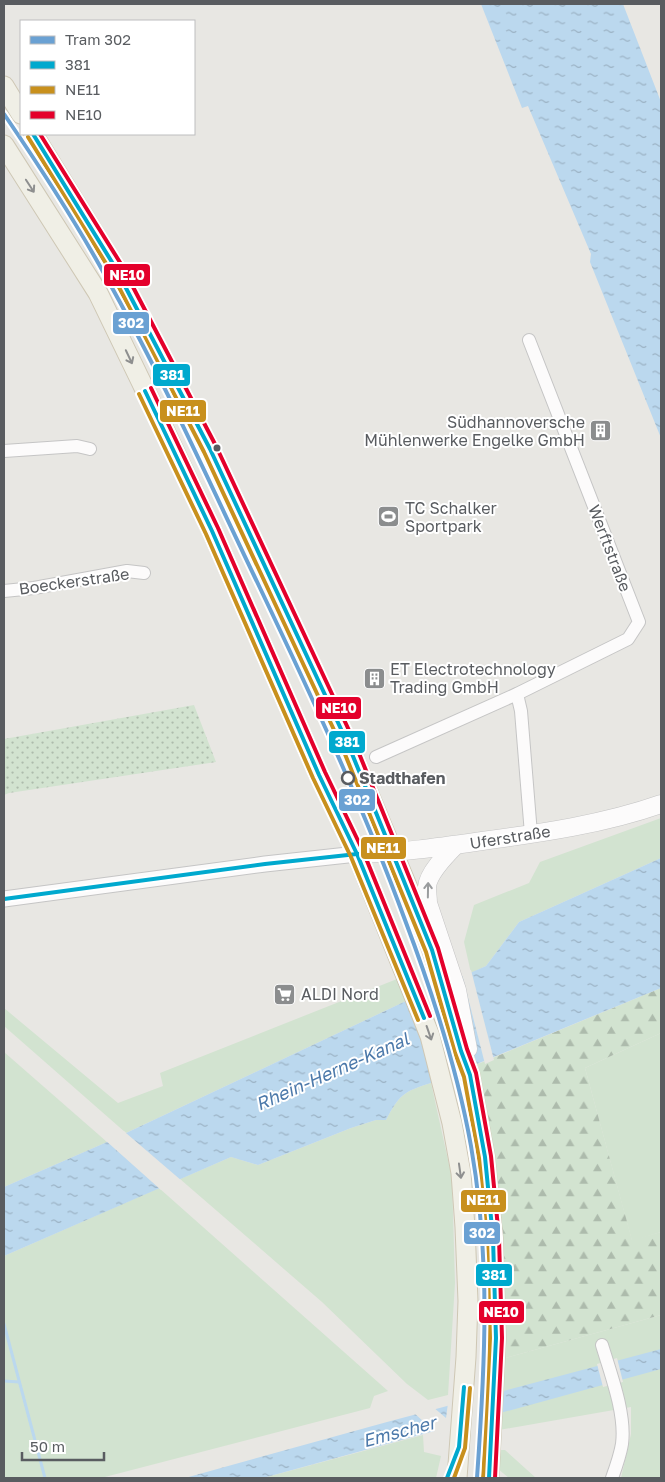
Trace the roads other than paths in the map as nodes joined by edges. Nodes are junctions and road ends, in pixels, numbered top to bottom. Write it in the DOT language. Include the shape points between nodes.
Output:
graph roads {
  1 [pos="4,86"];
  2 [pos="20,112"];
  3 [pos="34,135"];
  4 [pos="4,145"];
  5 [pos="529,340"];
  6 [pos="90,449"];
  7 [pos="4,451"];
  8 [pos="144,573"];
  9 [pos="4,591"];
  10 [pos="517,694"];
  11 [pos="376,756"];
  12 [pos="661,804"];
  13 [pos="532,834"];
  14 [pos="456,845"];
  15 [pos="394,853"];
  16 [pos="357,854"];
  17 [pos="4,899"];
  18 [pos="445,971"];
  19 [pos="602,1345"];
  20 [pos="460,1447"];
  21 [pos="448,1478"];
  22 [pos="457,1478"];
  23 [pos="489,1478"];
  24 [pos="612,1478"];
  1 -- 2 [label="main road"];
  3 -- 15 [label="main road" via="115,266 210,449 348,744"];
  4 -- 16 [label="main road, one-way" via="98,293 212,531"];
  5 -- 10 [label="street, Werftstraße" via="639,622 628,639"];
  6 -- 7 [label="street" via="77,446"];
  8 -- 9 [label="street, Boeckerstraße" via="127,571"];
  10 -- 11 [label="street, Werftstraße"];
  10 -- 13 [label="street"];
  12 -- 13 [label="main road, Uferstraße"];
  13 -- 14 [label="main road, Uferstraße"];
  14 -- 15 [label="main road, Uferstraße"];
  18 -- 14 [label="main road, one-way" via="427,888 441,860"];
  15 -- 16 [label="main road, Uferstraße"];
  15 -- 18 [label="main road"];
  16 -- 17 [label="street"];
  16 -- 20 [label="main road, one-way" via="430,1036 460,1173 468,1300"];
  18 -- 23 [label="main road" via="461,1051 470,1074 490,1198 496,1338"];
  19 -- 24 [label="street" via="621,1414 622,1443"];
  20 -- 21 [label="main road"];
  20 -- 22 [label="main road"];
}
